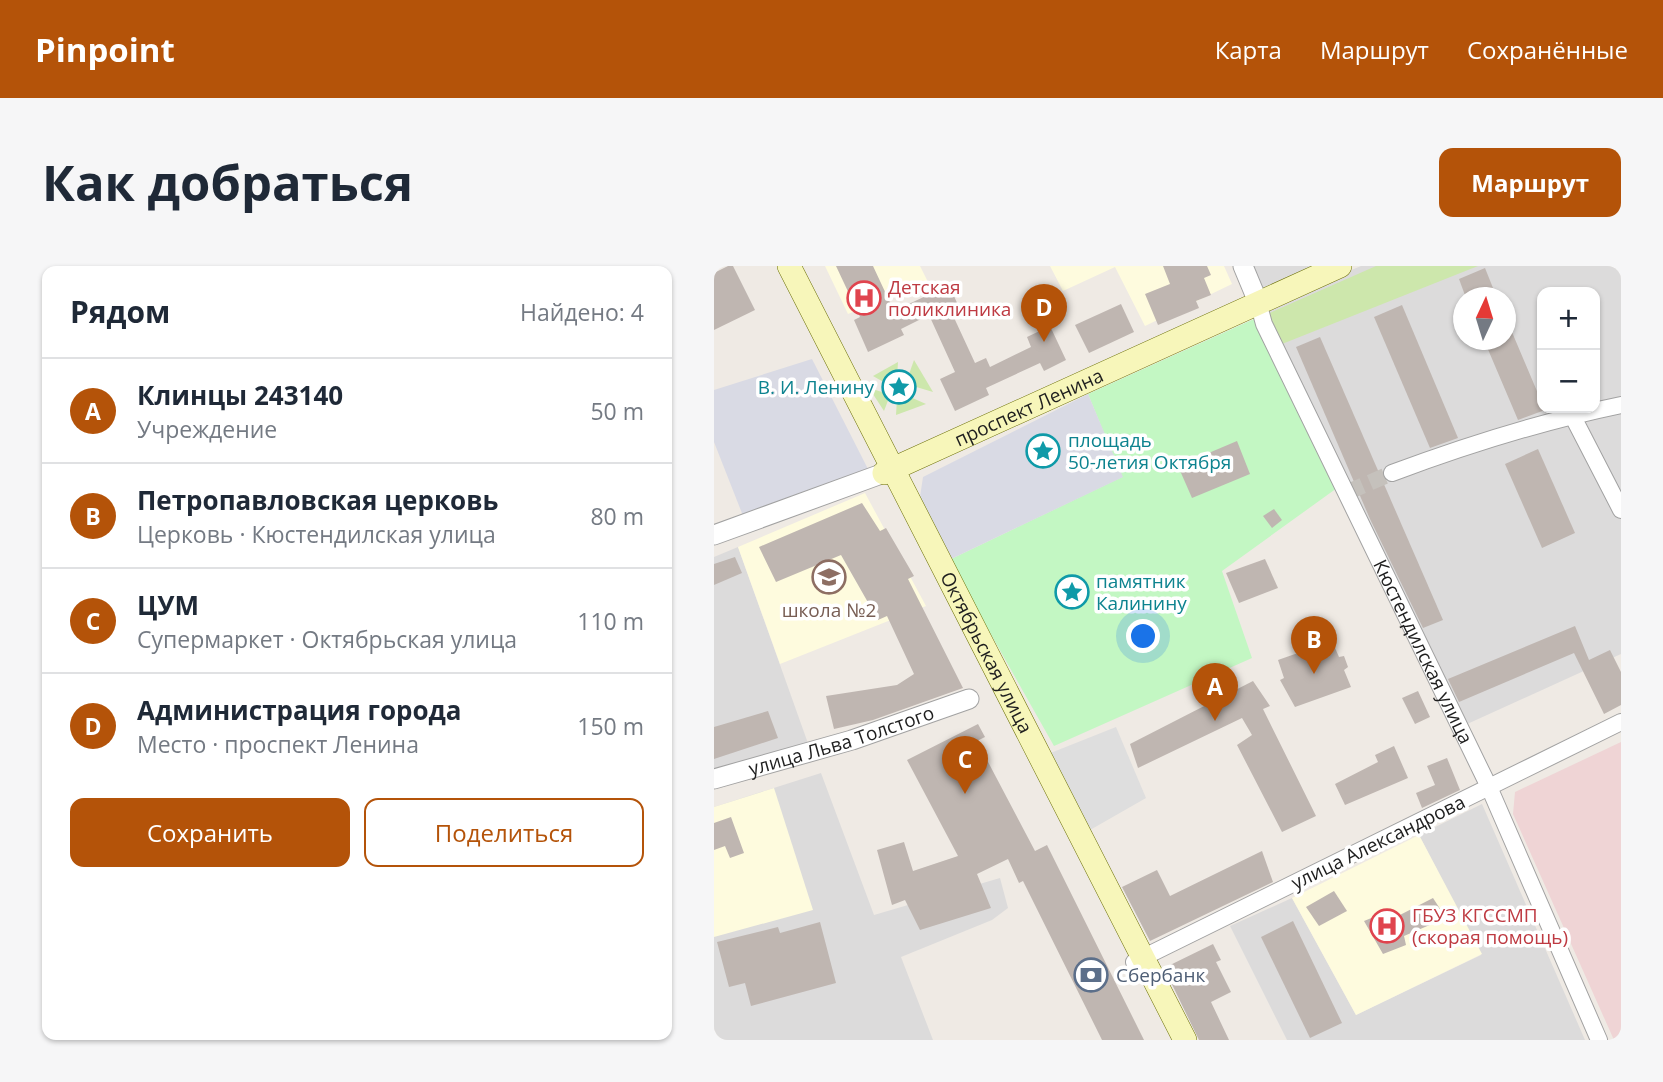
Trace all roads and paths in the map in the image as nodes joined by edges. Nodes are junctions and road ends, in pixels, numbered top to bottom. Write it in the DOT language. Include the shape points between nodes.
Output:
graph roads {
  1 [pos="779,266"];
  2 [pos="789,266"];
  3 [pos="1242,266"];
  4 [pos="1340,266"];
  5 [pos="1258,302"];
  6 [pos="1621,405"];
  7 [pos="1572,415"];
  8 [pos="889,470"];
  9 [pos="1392,472"];
  10 [pos="1621,510"];
  11 [pos="714,535"];
  12 [pos="969,699"];
  13 [pos="1621,722"];
  14 [pos="714,779"];
  15 [pos="1489,787"];
  16 [pos="1139,960"];
  17 [pos="1174,1040"];
  18 [pos="1185,1040"];
  19 [pos="1599,1040"];
  1 -- 8 [label="main road, Октябрьская улица"];
  2 -- 8 [label="main road, Октябрьская улица"];
  3 -- 5 [label="street, Кюстендилская улица"];
  4 -- 5 [label="main road, проспект Ленина"];
  5 -- 8 [label="main road, проспект Ленина"];
  5 -- 15 [label="street, Кюстендилская улица" via="1264,324"];
  6 -- 7 [label="street"];
  7 -- 9 [label="street"];
  7 -- 10 [label="street"];
  8 -- 11 [label="street, проспект Ленина"];
  8 -- 16 [label="main road, Октябрьская улица"];
  12 -- 14 [label="street, улица Льва Толстого" via="852,740"];
  13 -- 15 [label="street, улица Александрова"];
  15 -- 16 [label="street, улица Александрова"];
  15 -- 19 [label="street, Кюстендилская улица"];
  16 -- 17 [label="main road, Октябрьская улица"];
  16 -- 18 [label="main road, Октябрьская улица"];
}
